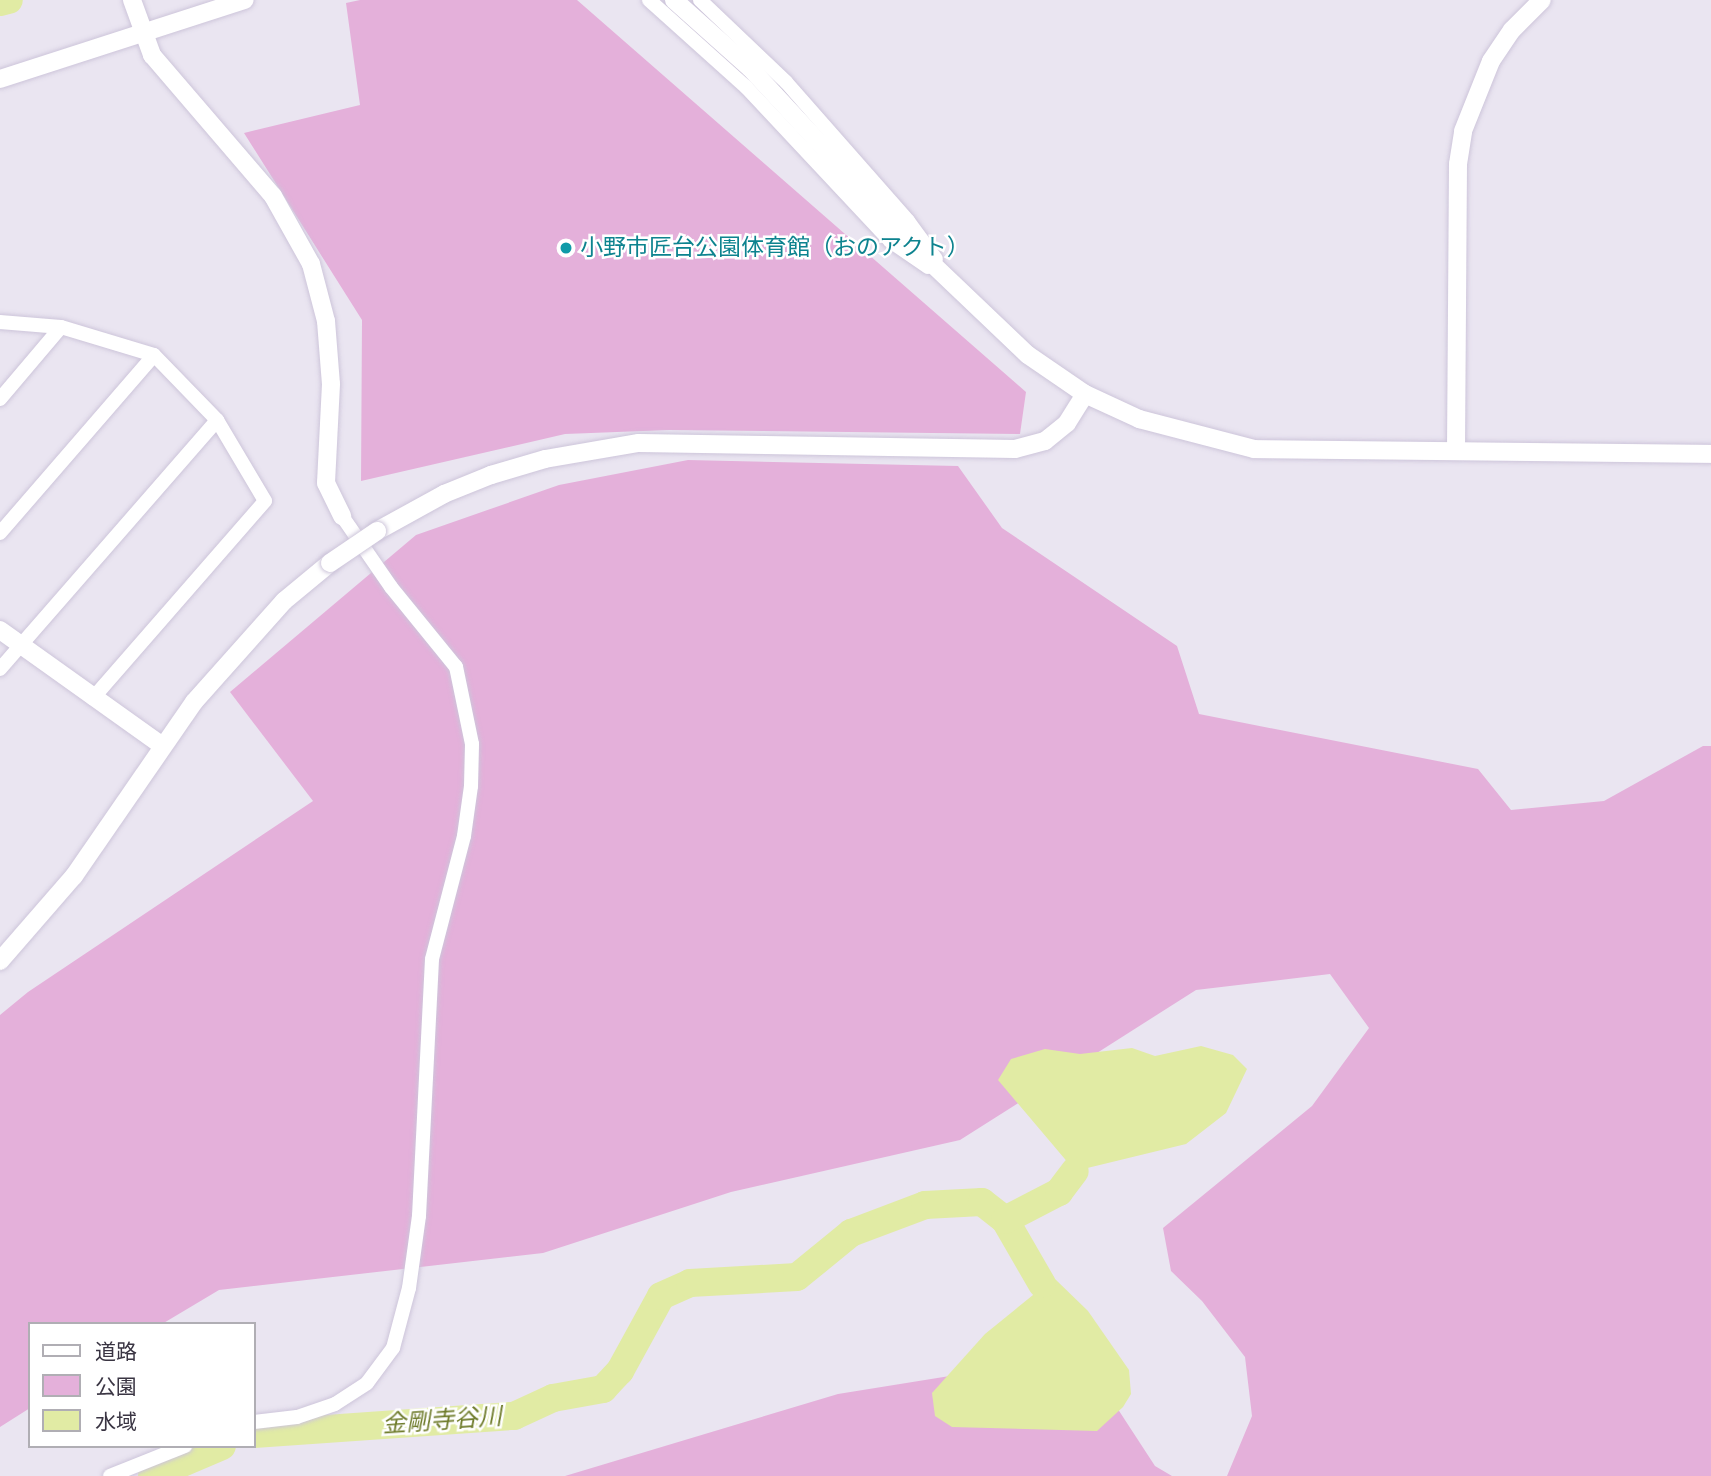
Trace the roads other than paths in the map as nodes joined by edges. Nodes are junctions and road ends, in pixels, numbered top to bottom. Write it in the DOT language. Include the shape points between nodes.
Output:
graph roads {
  1 [pos="132,0"];
  2 [pos="245,0"];
  3 [pos="649,0"];
  4 [pos="674,0"];
  5 [pos="700,0"];
  6 [pos="1542,0"];
  7 [pos="142,34"];
  8 [pos="0,79"];
  9 [pos="953,283"];
  10 [pos="0,322"];
  11 [pos="61,327"];
  12 [pos="154,355"];
  13 [pos="1085,394"];
  14 [pos="0,399"];
  15 [pos="217,420"];
  16 [pos="1455,450"];
  17 [pos="1711,454"];
  18 [pos="342,516"];
  19 [pos="0,533"];
  20 [pos="0,630"];
  21 [pos="20,645"];
  22 [pos="0,669"];
  23 [pos="93,698"];
  24 [pos="161,745"];
  25 [pos="0,961"];
  26 [pos="256,1422"];
  27 [pos="180,1448"];
  28 [pos="110,1476"];
  1 -- 7 [label="street"];
  2 -- 7 [label="street"];
  3 -- 9 [label="street" via="746,86 890,241"];
  4 -- 9 [label="street" via="750,68"];
  5 -- 9 [label="street" via="818,117 908,221"];
  6 -- 16 [label="street" via="1512,30 1491,61 1463,131 1458,164"];
  7 -- 8 [label="street"];
  7 -- 18 [label="street" via="152,55 273,196 311,264 326,320 331,384 326,483"];
  9 -- 13 [label="street" via="1028,355"];
  10 -- 11 [label="street"];
  11 -- 12 [label="street"];
  11 -- 14 [label="street"];
  12 -- 15 [label="street"];
  12 -- 19 [label="street"];
  13 -- 16 [label="street" via="1139,419 1254,449"];
  13 -- 24 [label="street, bridge" via="1067,423 1045,441 1015,449 639,443 545,459 491,475 444,494 330,563 268,619"];
  15 -- 21 [label="street"];
  15 -- 23 [label="street" via="265,501"];
  16 -- 17 [label="street"];
  18 -- 26 [label="street" via="391,587 456,667 472,744 471,786 464,836 432,959 419,1216 409,1288 393,1348 367,1383 335,1404 297,1417"];
  20 -- 21 [label="street"];
  21 -- 22 [label="street"];
  21 -- 23 [label="street"];
  23 -- 24 [label="street"];
  24 -- 25 [label="street" via="74,876"];
  27 -- 28 [label="street"];
}
